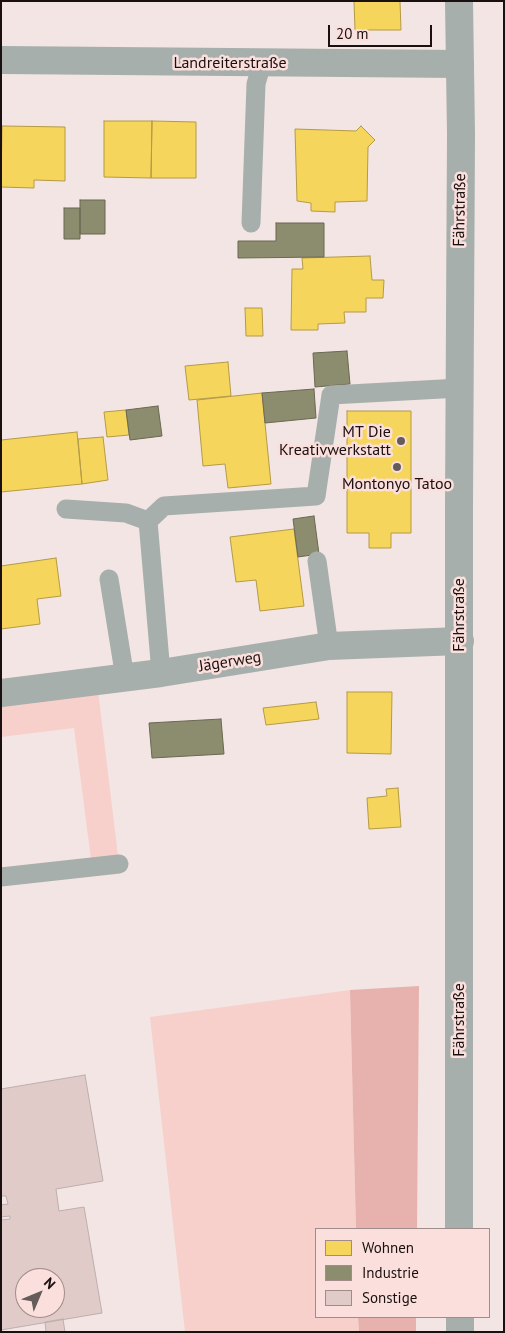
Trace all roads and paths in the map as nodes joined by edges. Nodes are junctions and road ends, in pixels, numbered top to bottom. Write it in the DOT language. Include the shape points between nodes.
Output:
graph roads {
  1 [pos="459,1"];
  2 [pos="1,60"];
  3 [pos="262,63"];
  4 [pos="460,64"];
  5 [pos="251,223"];
  6 [pos="460,388"];
  7 [pos="66,509"];
  8 [pos="148,521"];
  9 [pos="317,561"];
  10 [pos="109,580"];
  11 [pos="460,641"];
  12 [pos="329,646"];
  13 [pos="161,673"];
  14 [pos="126,678"];
  15 [pos="1,693"];
  16 [pos="119,864"];
  17 [pos="1,877"];
  18 [pos="459,1228"];
  19 [pos="460,1318"];
  20 [pos="460,1332"];
  1 -- 4 [label="street, Fährstraße"];
  2 -- 3 [label="street, Landreiterstraße"];
  3 -- 4 [label="street, Landreiterstraße"];
  3 -- 5 [label="lane" via="256,84"];
  4 -- 6 [label="street, Fährstraße"];
  6 -- 8 [label="lane" via="331,395 316,496 164,506"];
  6 -- 11 [label="street, Fährstraße"];
  7 -- 8 [label="lane" via="126,514"];
  8 -- 13 [label="lane"];
  9 -- 12 [label="lane"];
  10 -- 14 [label="lane"];
  11 -- 12 [label="street, Jägerweg"];
  11 -- 18 [label="street, Fährstraße"];
  12 -- 13 [label="street, Jägerweg"];
  13 -- 14 [label="street, Jägerweg"];
  14 -- 15 [label="street, Jägerweg"];
  16 -- 17 [label="lane"];
  19 -- 20 [label="street"];
}
